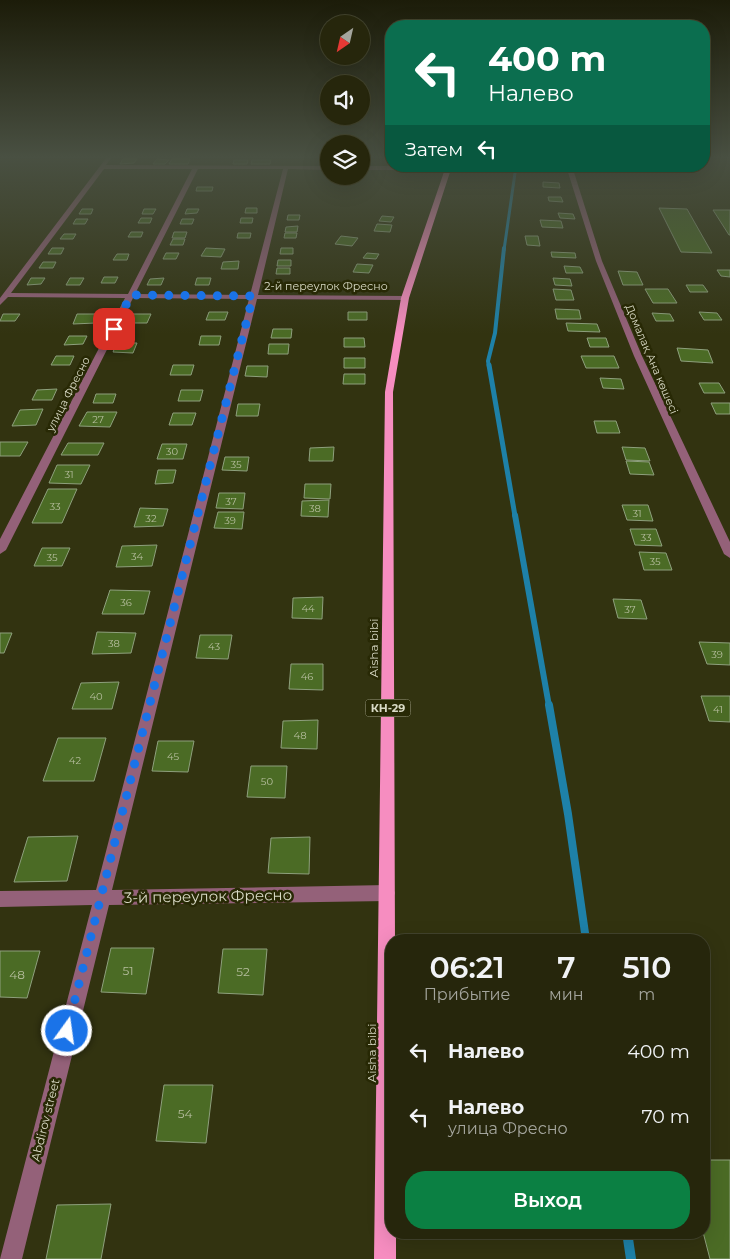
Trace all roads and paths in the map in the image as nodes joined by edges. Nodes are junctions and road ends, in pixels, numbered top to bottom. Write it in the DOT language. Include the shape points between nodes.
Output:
graph roads {
  1 [pos="67,216"];
  2 [pos="172,216"];
  3 [pos="274,216"];
  4 [pos="433,216"];
  5 [pos="585,216"];
  6 [pos="6,295"];
  7 [pos="131,295"];
  8 [pos="253,296"];
  9 [pos="405,298"];
  10 [pos="0,303"];
  11 [pos="0,550"];
  12 [pos="730,554"];
  13 [pos="387,893"];
  14 [pos="100,898"];
  15 [pos="0,899"];
  16 [pos="387,934"];
  17 [pos="385,1239"];
  18 [pos="11,1259"];
  19 [pos="385,1259"];
  1 -- 6 [label="street"];
  2 -- 7 [label="street, улица Фресно"];
  3 -- 8 [label="street, Abdirov street"];
  4 -- 9 [label="main road, Aisha bibi / КН-29"];
  5 -- 12 [label="street, Домалақ Ана көшесі" via="599,261 638,356"];
  6 -- 7 [label="street, 2-й переулок Фресно"];
  6 -- 10 [label="street"];
  7 -- 8 [label="street, 2-й переулок Фресно"];
  7 -- 11 [label="street, улица Фресно"];
  8 -- 9 [label="street, 2-й переулок Фресно"];
  8 -- 14 [label="street, Abdirov street"];
  9 -- 13 [label="main road, Aisha bibi / КН-29" via="389,392"];
  13 -- 14 [label="street, 3-й переулок Фресно"];
  13 -- 16 [label="main road, Aisha bibi / КН-29"];
  14 -- 15 [label="street, 3-й переулок Фресно"];
  14 -- 18 [label="street, Abdirov street"];
  17 -- 19 [label="main road, Aisha bibi / КН-29"];
}
